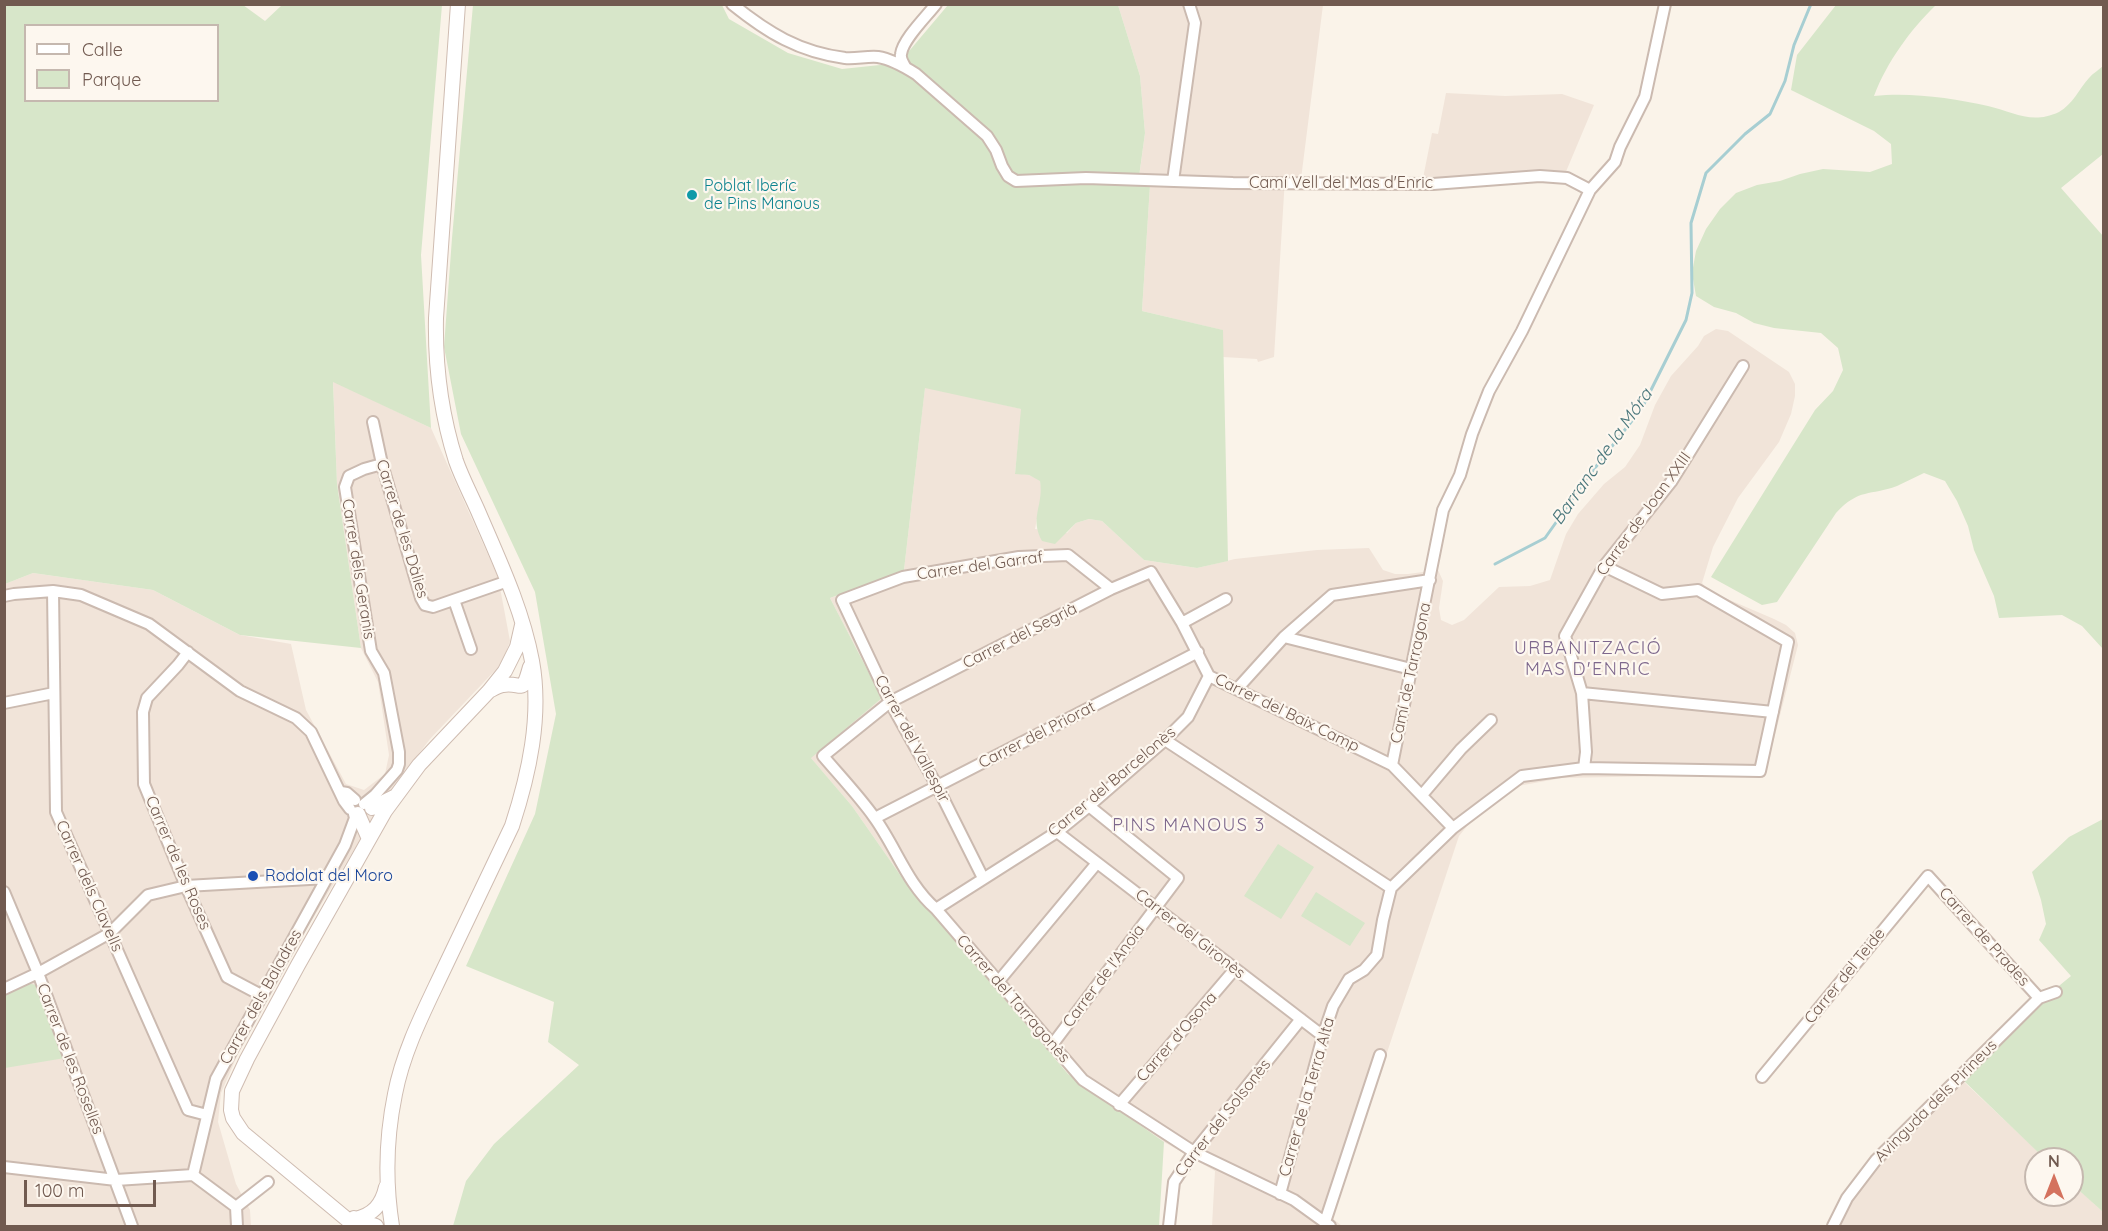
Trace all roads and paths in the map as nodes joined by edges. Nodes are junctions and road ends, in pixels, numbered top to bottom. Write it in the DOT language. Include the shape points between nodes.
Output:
graph roads {
  1 [pos="458,4"];
  2 [pos="732,4"];
  3 [pos="936,4"];
  4 [pos="1189,4"];
  5 [pos="1665,4"];
  6 [pos="906,68"];
  7 [pos="1173,181"];
  8 [pos="1590,190"];
  9 [pos="1743,366"];
  10 [pos="373,422"];
  11 [pos="382,464"];
  12 [pos="1604,566"];
  13 [pos="1151,572"];
  14 [pos="1430,580"];
  15 [pos="508,581"];
  16 [pos="1111,590"];
  17 [pos="53,591"];
  18 [pos="4,596"];
  19 [pos="1226,599"];
  20 [pos="454,600"];
  21 [pos="842,600"];
  22 [pos="523,623"];
  23 [pos="1182,623"];
  24 [pos="1284,637"];
  25 [pos="471,649"];
  26 [pos="188,652"];
  27 [pos="1198,652"];
  28 [pos="506,669"];
  29 [pos="1411,669"];
  30 [pos="532,672"];
  31 [pos="1209,676"];
  32 [pos="515,686"];
  33 [pos="1237,689"];
  34 [pos="489,691"];
  35 [pos="54,693"];
  36 [pos="1582,693"];
  37 [pos="890,702"];
  38 [pos="4,703"];
  39 [pos="1773,712"];
  40 [pos="534,713"];
  41 [pos="1491,720"];
  42 [pos="1165,740"];
  43 [pos="1392,765"];
  44 [pos="1584,768"];
  45 [pos="937,786"];
  46 [pos="1422,795"];
  47 [pos="1089,806"];
  48 [pos="361,812"];
  49 [pos="875,818"];
  50 [pos="1453,828"];
  51 [pos="1057,832"];
  52 [pos="1097,863"];
  53 [pos="1928,876"];
  54 [pos="327,878"];
  55 [pos="982,878"];
  56 [pos="186,886"];
  57 [pos="1391,888"];
  58 [pos="4,892"];
  59 [pos="1156,908"];
  60 [pos="936,909"];
  61 [pos="110,933"];
  62 [pos="1236,969"];
  63 [pos="38,973"];
  64 [pos="998,982"];
  65 [pos="4,989"];
  66 [pos="2056,992"];
  67 [pos="261,995"];
  68 [pos="2039,998"];
  69 [pos="1300,1019"];
  70 [pos="1323,1036"];
  71 [pos="1052,1045"];
  72 [pos="1380,1055"];
  73 [pos="1762,1077"];
  74 [pos="1119,1105"];
  75 [pos="207,1115"];
  76 [pos="1194,1152"];
  77 [pos="4,1167"];
  78 [pos="193,1175"];
  79 [pos="387,1179"];
  80 [pos="116,1180"];
  81 [pos="267,1182"];
  82 [pos="1280,1194"];
  83 [pos="236,1207"];
  84 [pos="1313,1213"];
  85 [pos="355,1223"];
  86 [pos="1328,1224"];
  87 [pos="132,1227"];
  88 [pos="237,1227"];
  89 [pos="376,1227"];
  90 [pos="392,1227"];
  91 [pos="1169,1227"];
  92 [pos="1314,1227"];
  93 [pos="1833,1227"];
  1 -- 15 [label="main road" via="436,318 437,368 442,410 457,463"];
  2 -- 6 [label="street, Camí Vell del Mas d'Enric" via="763,29 804,49 846,58 879,57"];
  3 -- 6 [label="street" via="901,51"];
  4 -- 7 [label="street" via="1195,23"];
  5 -- 8 [label="street" via="1645,97 1615,162"];
  6 -- 7 [label="street, Camí Vell del Mas d'Enric" via="987,136 1008,176 1016,181"];
  7 -- 8 [label="street, Camí Vell del Mas d'Enric" via="1433,184 1540,176 1567,178"];
  8 -- 14 [label="street" via="1489,391 1460,475 1443,510"];
  9 -- 12 [label="street, Carrer de Joan XXIII" via="1671,482"];
  10 -- 11 [label="street, Carrer de les Dàlies"];
  11 -- 20 [label="street, Carrer de les Dàlies" via="421,598 425,605 433,607"];
  11 -- 48 [label="street, Carrer dels Geranis" via="349,476 345,487 371,651 384,673 399,752 397,770"];
  12 -- 36 [label="street, Carrer de Joan XXIII" via="1565,636"];
  12 -- 39 [label="street" via="1662,594 1698,590 1788,642"];
  13 -- 16 [label="street, Carrer del Segrià"];
  13 -- 23 [label="street, Carrer del Baix Camp"];
  14 -- 24 [label="street" via="1332,596"];
  14 -- 29 [label="street, Camí de Tarragona"];
  15 -- 20 [label="street, Carrer de les Dàlies"];
  15 -- 22 [label="main road"];
  16 -- 21 [label="street, Carrer del Garraf" via="1068,555 1029,557 903,577"];
  16 -- 37 [label="street, Carrer del Segrià"];
  17 -- 18 [label="street"];
  17 -- 26 [label="street" via="81,595 149,624"];
  17 -- 35 [label="street, Carrer dels Clavells"];
  19 -- 23 [label="street"];
  20 -- 25 [label="street, Carrer de les Dàlies"];
  21 -- 37 [label="street, Carrer del Vallespir"];
  22 -- 28 [label="main road"];
  22 -- 30 [label="main road"];
  23 -- 27 [label="street, Carrer del Baix Camp"];
  24 -- 29 [label="street"];
  24 -- 33 [label="street"];
  26 -- 48 [label="street" via="240,692 296,718 311,732 341,792"];
  26 -- 56 [label="street, Carrer de les Roses" via="147,698 142,712 144,784"];
  27 -- 31 [label="street, Carrer del Baix Camp"];
  27 -- 45 [label="street, Carrer del Priorat"];
  28 -- 30 [label="main road" via="520,663"];
  28 -- 32 [label="main road" via="506,682"];
  28 -- 34 [label="main road"];
  29 -- 43 [label="street, Camí de Tarragona"];
  30 -- 32 [label="main road"];
  30 -- 40 [label="main road"];
  31 -- 33 [label="street, Carrer del Baix Camp"];
  31 -- 42 [label="street, Carrer del Barcelonès" via="1188,717"];
  32 -- 34 [label="main road" via="503,685"];
  32 -- 40 [label="main road" via="527,695"];
  33 -- 43 [label="street, Carrer del Baix Camp"];
  34 -- 48 [label="main road" via="395,796"];
  35 -- 38 [label="street"];
  35 -- 61 [label="street, Carrer dels Clavells" via="56,812"];
  36 -- 39 [label="street"];
  36 -- 44 [label="street, Carrer de Joan XXIII" via="1587,752"];
  37 -- 45 [label="street, Carrer del Vallespir"];
  37 -- 49 [label="street, Carrer del Tarragonès" via="823,756"];
  39 -- 44 [label="street" via="1760,771"];
  40 -- 79 [label="main road" via="530,763 512,826 402,1067 390,1124"];
  41 -- 46 [label="street" via="1461,748"];
  42 -- 47 [label="street, Carrer del Barcelonès"];
  42 -- 57 [label="street"];
  43 -- 46 [label="street, Carrer del Baix Camp"];
  44 -- 50 [label="street" via="1522,776"];
  45 -- 49 [label="street, Carrer del Priorat"];
  45 -- 55 [label="street, Carrer del Vallespir"];
  46 -- 50 [label="street, Carrer del Baix Camp"];
  47 -- 51 [label="street, Carrer del Barcelonès"];
  47 -- 59 [label="street, Carrer de l'Anoia" via="1178,878"];
  48 -- 54 [label="street, Carrer dels Baladres"];
  48 -- 85 [label="main road" via="369,839 247,1059 231,1100 233,1118 243,1133"];
  49 -- 60 [label="street, Carrer del Tarragonès" via="923,898"];
  50 -- 57 [label="street"];
  51 -- 52 [label="street, Carrer del Gironès"];
  51 -- 55 [label="street, Carrer del Barcelonès"];
  52 -- 59 [label="street, Carrer del Gironès"];
  52 -- 64 [label="street"];
  53 -- 68 [label="street, Carrer de Prades"];
  53 -- 73 [label="street, Carrer del Teide"];
  54 -- 56 [label="street"];
  54 -- 67 [label="street, Carrer dels Baladres"];
  55 -- 60 [label="street, Carrer del Barcelonès"];
  56 -- 61 [label="street" via="148,895"];
  56 -- 67 [label="street, Carrer de les Roses" via="227,977"];
  57 -- 70 [label="street, Carrer de la Terra Alta" via="1377,955 1349,979"];
  58 -- 63 [label="street, Carrer de les Roselles"];
  59 -- 62 [label="street, Carrer del Gironès"];
  59 -- 71 [label="street, Carrer de l'Anoia"];
  60 -- 64 [label="street, Carrer del Tarragonès"];
  61 -- 63 [label="street"];
  61 -- 75 [label="street, Carrer dels Clavells" via="188,1110"];
  62 -- 69 [label="street, Carrer del Gironès"];
  62 -- 74 [label="street, Carrer d'Osona"];
  63 -- 65 [label="street"];
  63 -- 80 [label="street, Carrer de les Roselles"];
  64 -- 71 [label="street, Carrer del Tarragonès"];
  66 -- 68 [label="street, Avinguda dels Pirineus"];
  67 -- 75 [label="street, Carrer dels Baladres" via="216,1079"];
  68 -- 93 [label="street, Avinguda dels Pirineus" via="1876,1160 1847,1198"];
  69 -- 70 [label="street, Carrer del Gironès"];
  69 -- 76 [label="street, Carrer del Solsonès"];
  70 -- 82 [label="street, Carrer de la Terra Alta"];
  71 -- 74 [label="street, Carrer del Tarragonès" via="1083,1080"];
  72 -- 86 [label="street"];
  74 -- 76 [label="street, Carrer del Tarragonès"];
  75 -- 78 [label="street, Carrer dels Baladres"];
  76 -- 82 [label="street, Carrer del Tarragonès"];
  76 -- 91 [label="street, Carrer del Solsonès" via="1174,1182"];
  77 -- 80 [label="street"];
  78 -- 80 [label="street"];
  78 -- 83 [label="street"];
  79 -- 85 [label="main road" via="384,1197 377,1208"];
  79 -- 90 [label="main road"];
  80 -- 87 [label="street, Carrer de les Roselles"];
  81 -- 83 [label="street"];
  82 -- 84 [label="street, Carrer del Tarragonès"];
  83 -- 88 [label="street"];
  84 -- 86 [label="street, Carrer del Tarragonès"];
  84 -- 92 [label="street"];
  85 -- 89 [label="main road"];
}
